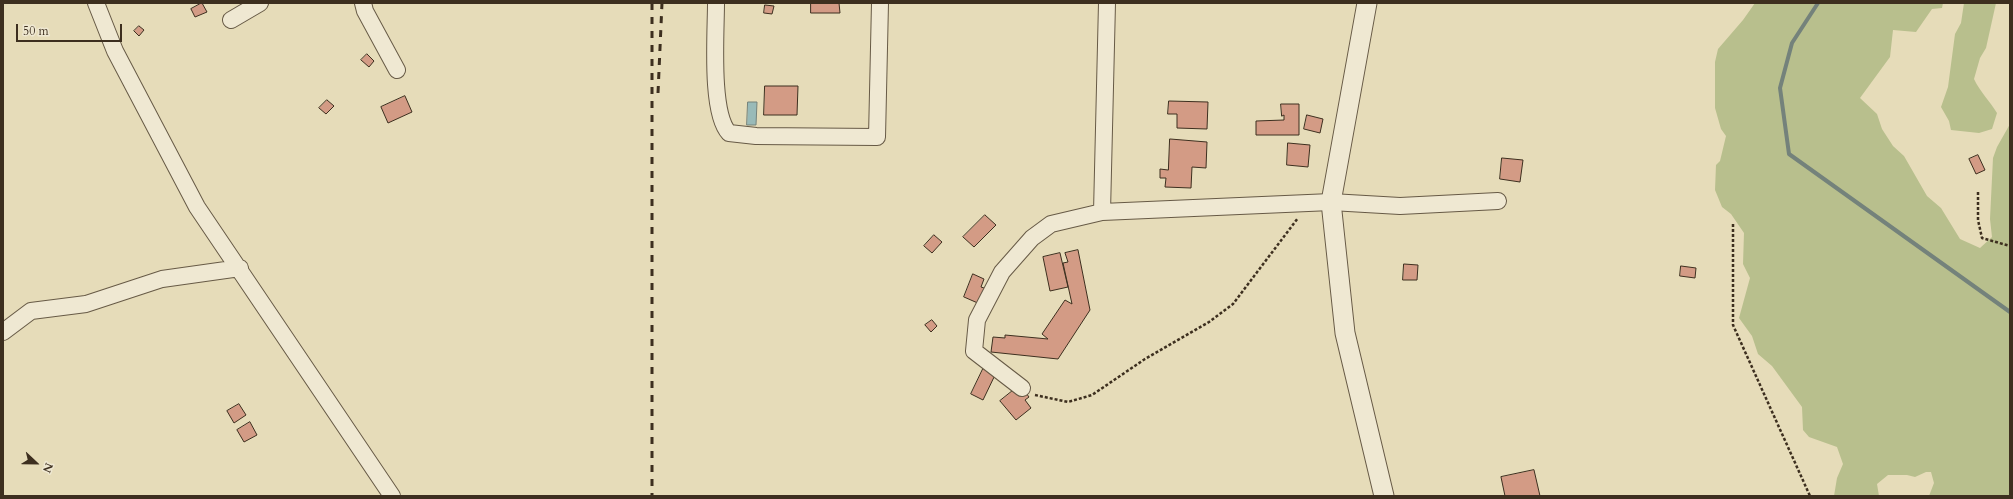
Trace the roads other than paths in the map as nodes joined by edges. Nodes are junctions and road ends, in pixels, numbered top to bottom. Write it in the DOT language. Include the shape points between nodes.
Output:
graph roads {
  1 [pos="96,3"];
  2 [pos="260,3"];
  3 [pos="363,3"];
  4 [pos="716,3"];
  5 [pos="880,3"];
  6 [pos="1108,3"];
  7 [pos="1367,3"];
  8 [pos="231,20"];
  9 [pos="397,70"];
  10 [pos="1498,201"];
  11 [pos="1331,202"];
  12 [pos="1102,212"];
  13 [pos="240,268"];
  14 [pos="3,332"];
  15 [pos="1022,388"];
  16 [pos="392,496"];
  17 [pos="1384,496"];
  1 -- 13 [label="street" via="115,51 197,207"];
  2 -- 8 [label="street"];
  3 -- 9 [label="street"];
  4 -- 5 [label="street" via="717,95 723,127 729,133 756,136 878,137"];
  6 -- 12 [label="street"];
  7 -- 11 [label="street"];
  10 -- 11 [label="street" via="1400,206"];
  11 -- 12 [label="street"];
  11 -- 17 [label="street" via="1345,333"];
  12 -- 15 [label="street" via="1051,224 1032,238 1002,272 978,320 974,351"];
  13 -- 14 [label="street" via="162,279 86,304 31,311"];
  13 -- 16 [label="street"];
}
